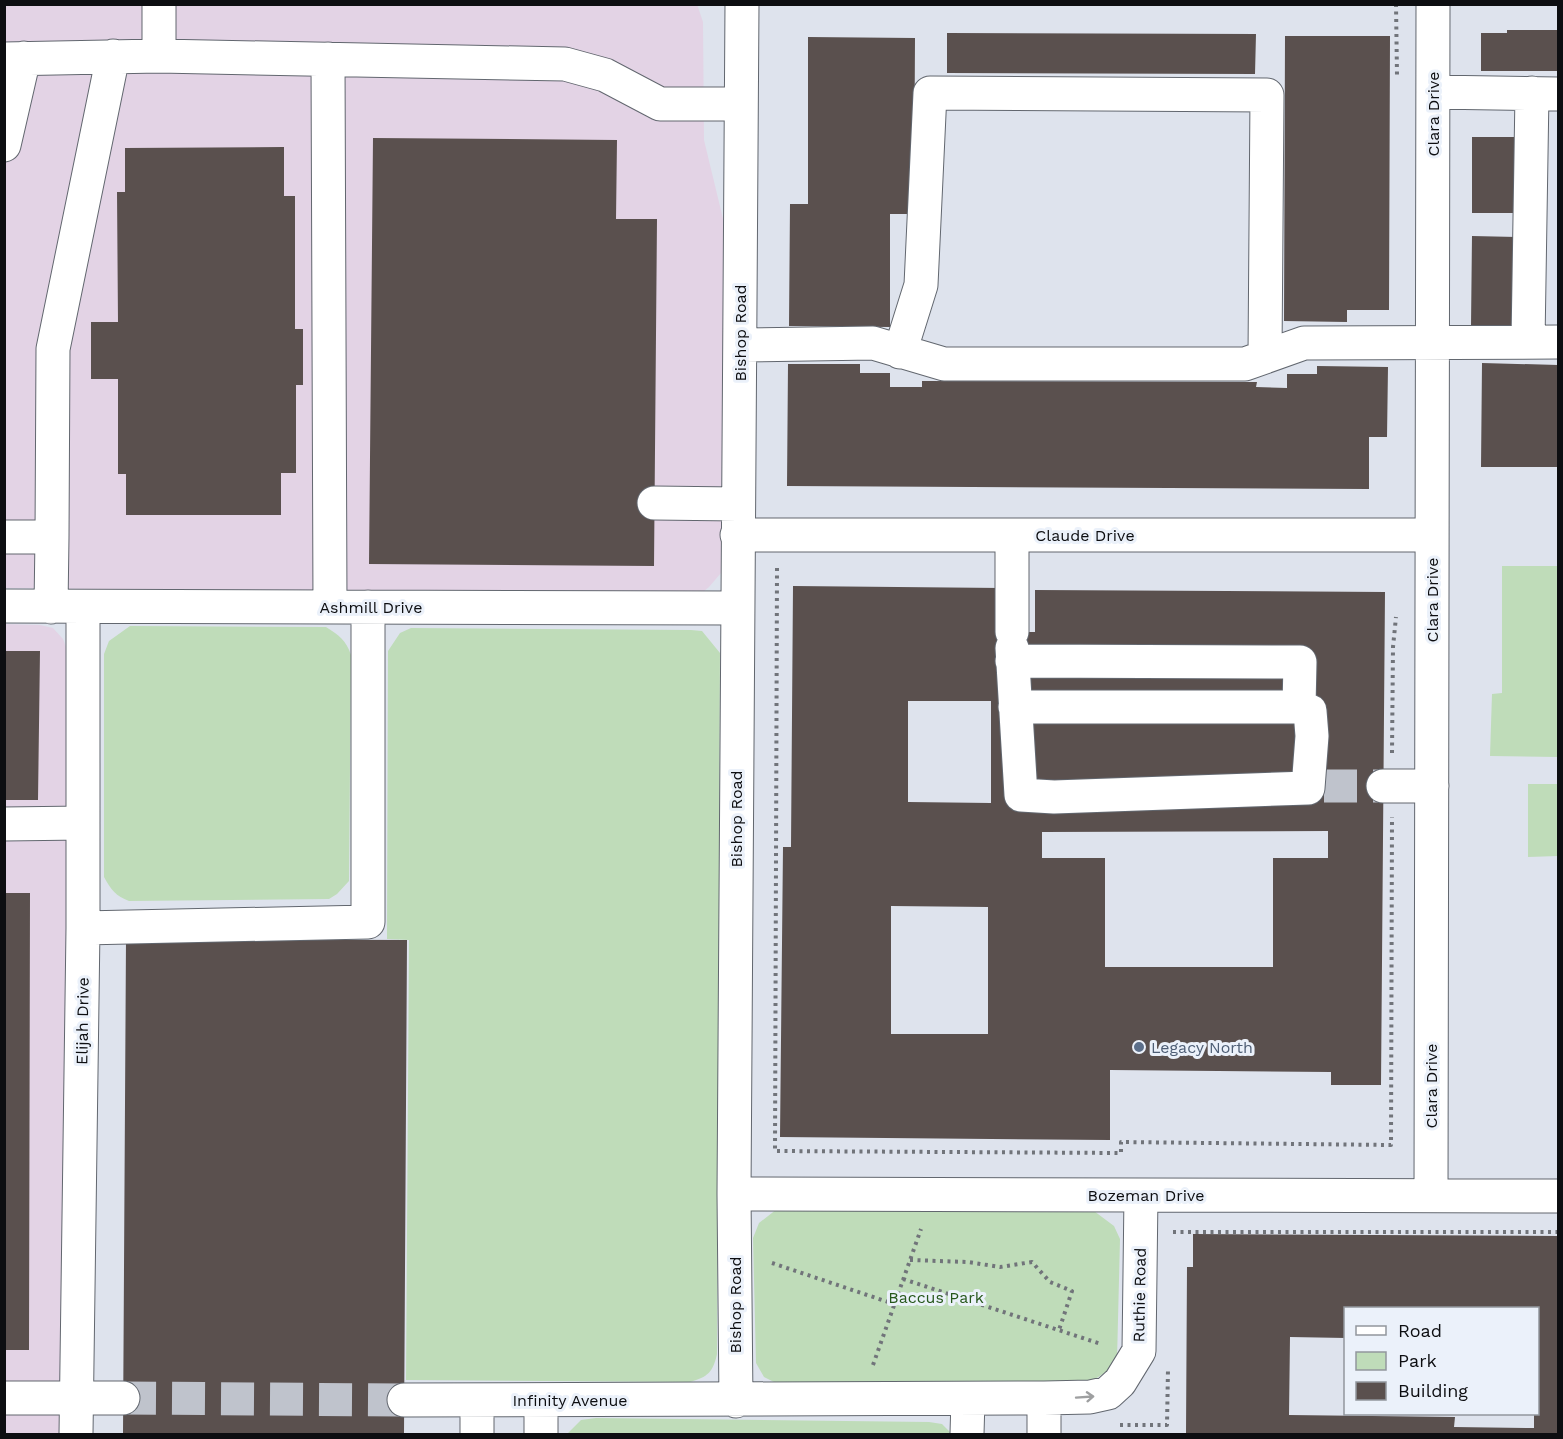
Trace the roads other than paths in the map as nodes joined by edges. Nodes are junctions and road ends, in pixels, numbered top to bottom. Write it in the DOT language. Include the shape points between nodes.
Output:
graph roads {
  1 [pos="159,4"];
  2 [pos="742,4"];
  3 [pos="1433,4"];
  4 [pos="113,56"];
  5 [pos="159,56"];
  6 [pos="14,58"];
  7 [pos="328,59"];
  8 [pos="1433,92"];
  9 [pos="1545,93"];
  10 [pos="741,104"];
  11 [pos="4,145"];
  12 [pos="1433,342"];
  13 [pos="1543,342"];
  14 [pos="740,345"];
  15 [pos="900,352"];
  16 [pos="1265,356"];
  17 [pos="654,503"];
  18 [pos="737,520"];
  19 [pos="1011,535"];
  20 [pos="1432,535"];
  21 [pos="4,537"];
  22 [pos="52,537"];
  23 [pos="4,606"];
  24 [pos="67,607"];
  25 [pos="330,607"];
  26 [pos="368,607"];
  27 [pos="737,608"];
  28 [pos="1012,647"];
  29 [pos="1015,707"];
  30 [pos="1299,707"];
  31 [pos="1387,786"];
  32 [pos="1432,786"];
  33 [pos="83,823"];
  34 [pos="4,824"];
  35 [pos="83,928"];
  36 [pos="734,1194"];
  37 [pos="1140,1195"];
  38 [pos="1431,1196"];
  39 [pos="1558,1196"];
  40 [pos="4,1398"];
  41 [pos="76,1398"];
  42 [pos="123,1398"];
  43 [pos="1044,1398"];
  44 [pos="968,1399"];
  45 [pos="404,1400"];
  46 [pos="477,1400"];
  47 [pos="541,1400"];
  48 [pos="736,1401"];
  49 [pos="76,1434"];
  50 [pos="477,1434"];
  51 [pos="541,1434"];
  52 [pos="968,1434"];
  53 [pos="1044,1434"];
  1 -- 5 [label="street"];
  2 -- 10 [label="street, Bishop Road"];
  3 -- 8 [label="street, Clara Drive"];
  4 -- 5 [label="street"];
  4 -- 6 [label="street"];
  4 -- 22 [label="street, Elijah Drive" via="53,349"];
  5 -- 7 [label="street"];
  6 -- 11 [label="street"];
  7 -- 10 [label="street" via="565,64 605,75 660,104"];
  7 -- 25 [label="street"];
  8 -- 9 [label="street"];
  8 -- 12 [label="street, Clara Drive"];
  9 -- 13 [label="street"];
  10 -- 14 [label="street, Bishop Road"];
  12 -- 13 [label="street"];
  12 -- 16 [label="street" via="1304,343"];
  12 -- 20 [label="street, Clara Drive"];
  14 -- 15 [label="street" via="873,343"];
  14 -- 18 [label="street, Bishop Road"];
  15 -- 16 [label="street" via="944,364 1245,364"];
  15 -- 16 [label="street" via="921,285 930,93 1267,95"];
  17 -- 18 [label="street, Claude Drive"];
  18 -- 19 [label="street, Claude Drive"];
  18 -- 27 [label="street, Bishop Road"];
  19 -- 20 [label="street, Claude Drive"];
  19 -- 28 [label="street"];
  20 -- 32 [label="street, Clara Drive"];
  21 -- 22 [label="street"];
  22 -- 24 [label="street, Elijah Drive"];
  23 -- 24 [label="street, Ashmill Drive"];
  24 -- 25 [label="street, Ashmill Drive"];
  24 -- 33 [label="street, Elijah Drive"];
  25 -- 26 [label="street, Ashmill Drive"];
  26 -- 27 [label="street, Ashmill Drive"];
  26 -- 35 [label="street" via="368,922"];
  27 -- 36 [label="street, Bishop Road"];
  28 -- 29 [label="street"];
  28 -- 30 [label="street" via="1300,662"];
  29 -- 30 [label="street"];
  29 -- 30 [label="street" via="1021,795 1054,797 1316,787 1310,711"];
  31 -- 32 [label="street"];
  32 -- 38 [label="street, Clara Drive"];
  33 -- 34 [label="street"];
  33 -- 35 [label="street, Elijah Drive"];
  35 -- 41 [label="street, Elijah Drive"];
  36 -- 37 [label="street, Bozeman Drive"];
  36 -- 48 [label="street, Bishop Road"];
  37 -- 38 [label="street, Bozeman Drive"];
  43 -- 37 [label="street, Ruthie Road, one-way" via="1108,1393 1120,1382 1139,1351"];
  38 -- 39 [label="street, Bozeman Drive"];
  40 -- 41 [label="street"];
  41 -- 42 [label="street"];
  41 -- 49 [label="street, Elijah Drive"];
  43 -- 44 [label="street"];
  43 -- 53 [label="street"];
  44 -- 48 [label="street"];
  44 -- 52 [label="street"];
  45 -- 46 [label="street, Infinity Avenue"];
  46 -- 47 [label="street, Infinity Avenue"];
  46 -- 50 [label="street"];
  47 -- 48 [label="street, Infinity Avenue"];
  47 -- 51 [label="street"];
}
